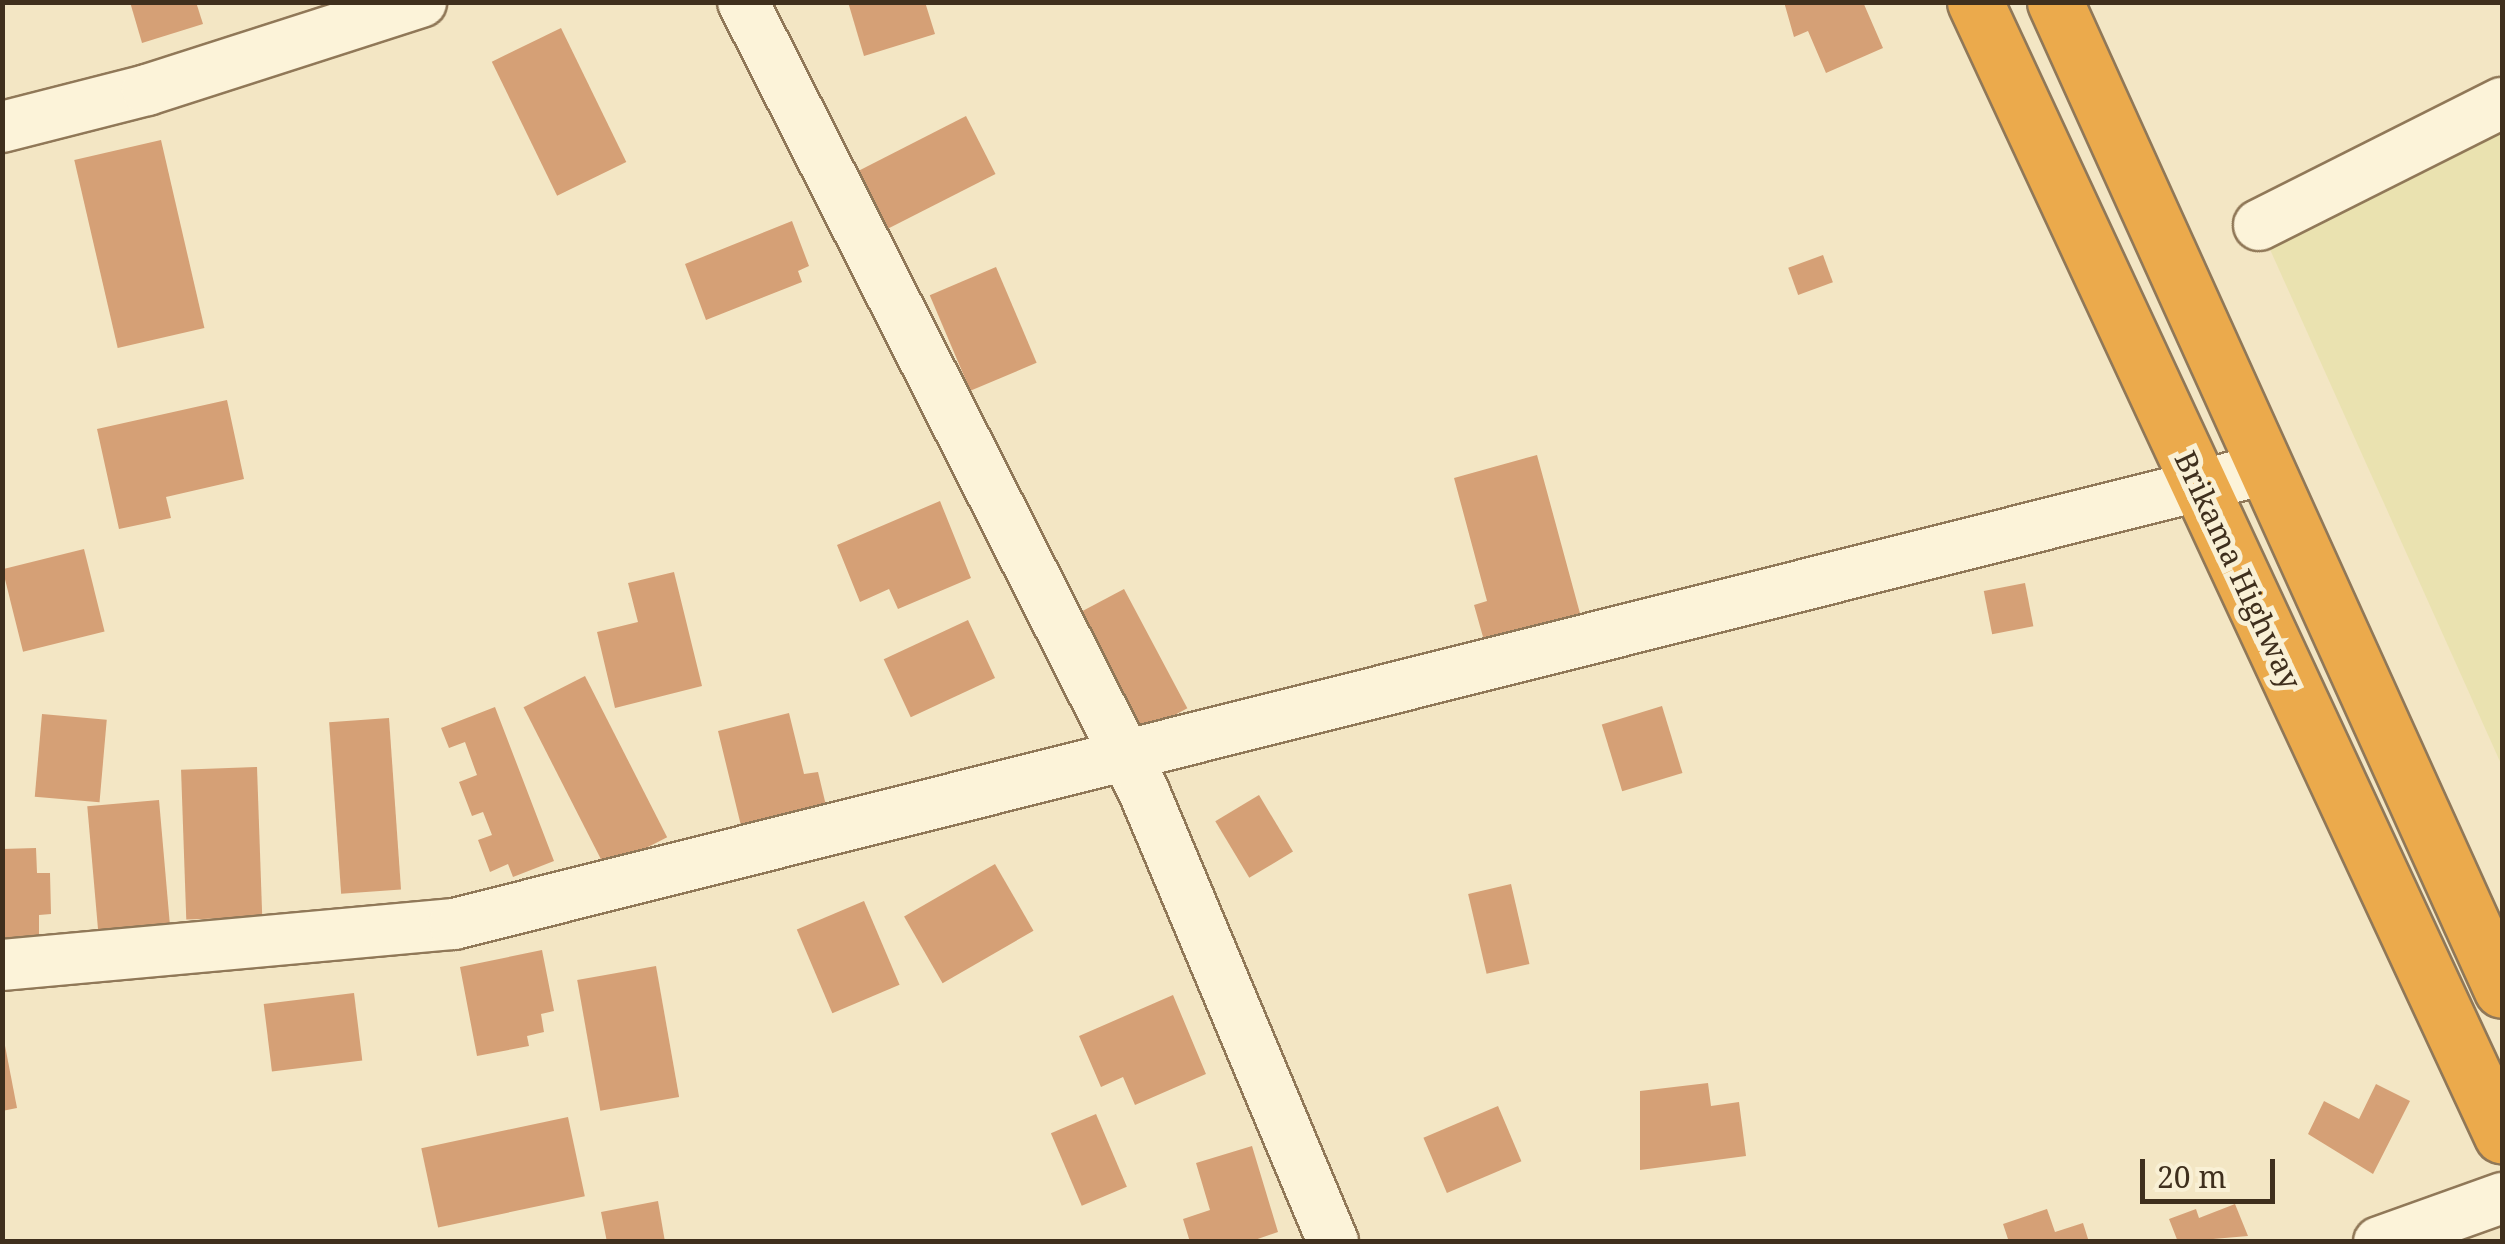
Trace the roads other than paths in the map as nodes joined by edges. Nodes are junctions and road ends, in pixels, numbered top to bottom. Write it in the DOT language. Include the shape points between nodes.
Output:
graph roads {
  1 [pos="421,2"];
  2 [pos="743,2"];
  3 [pos="1975,2"];
  4 [pos="2055,2"];
  5 [pos="2502,103"];
  6 [pos="2,127"];
  7 [pos="2259,225"];
  8 [pos="2262,470"];
  9 [pos="2198,485"];
  10 [pos="1127,760"];
  11 [pos="2,964"];
  12 [pos="2502,990"];
  13 [pos="2502,1136"];
  14 [pos="2502,1198"];
  15 [pos="1333,1242"];
  16 [pos="2379,1242"];
  1 -- 6 [label="street" via="147,90"];
  2 -- 10 [label="street"];
  3 -- 9 [label="highway, Brikama Highway"];
  4 -- 8 [label="highway"];
  5 -- 7 [label="street"];
  8 -- 9 [label="street"];
  8 -- 12 [label="highway"];
  9 -- 10 [label="street"];
  9 -- 13 [label="highway, Brikama Highway"];
  10 -- 11 [label="street" via="454,924"];
  10 -- 15 [label="street"];
  14 -- 16 [label="street"];
}
